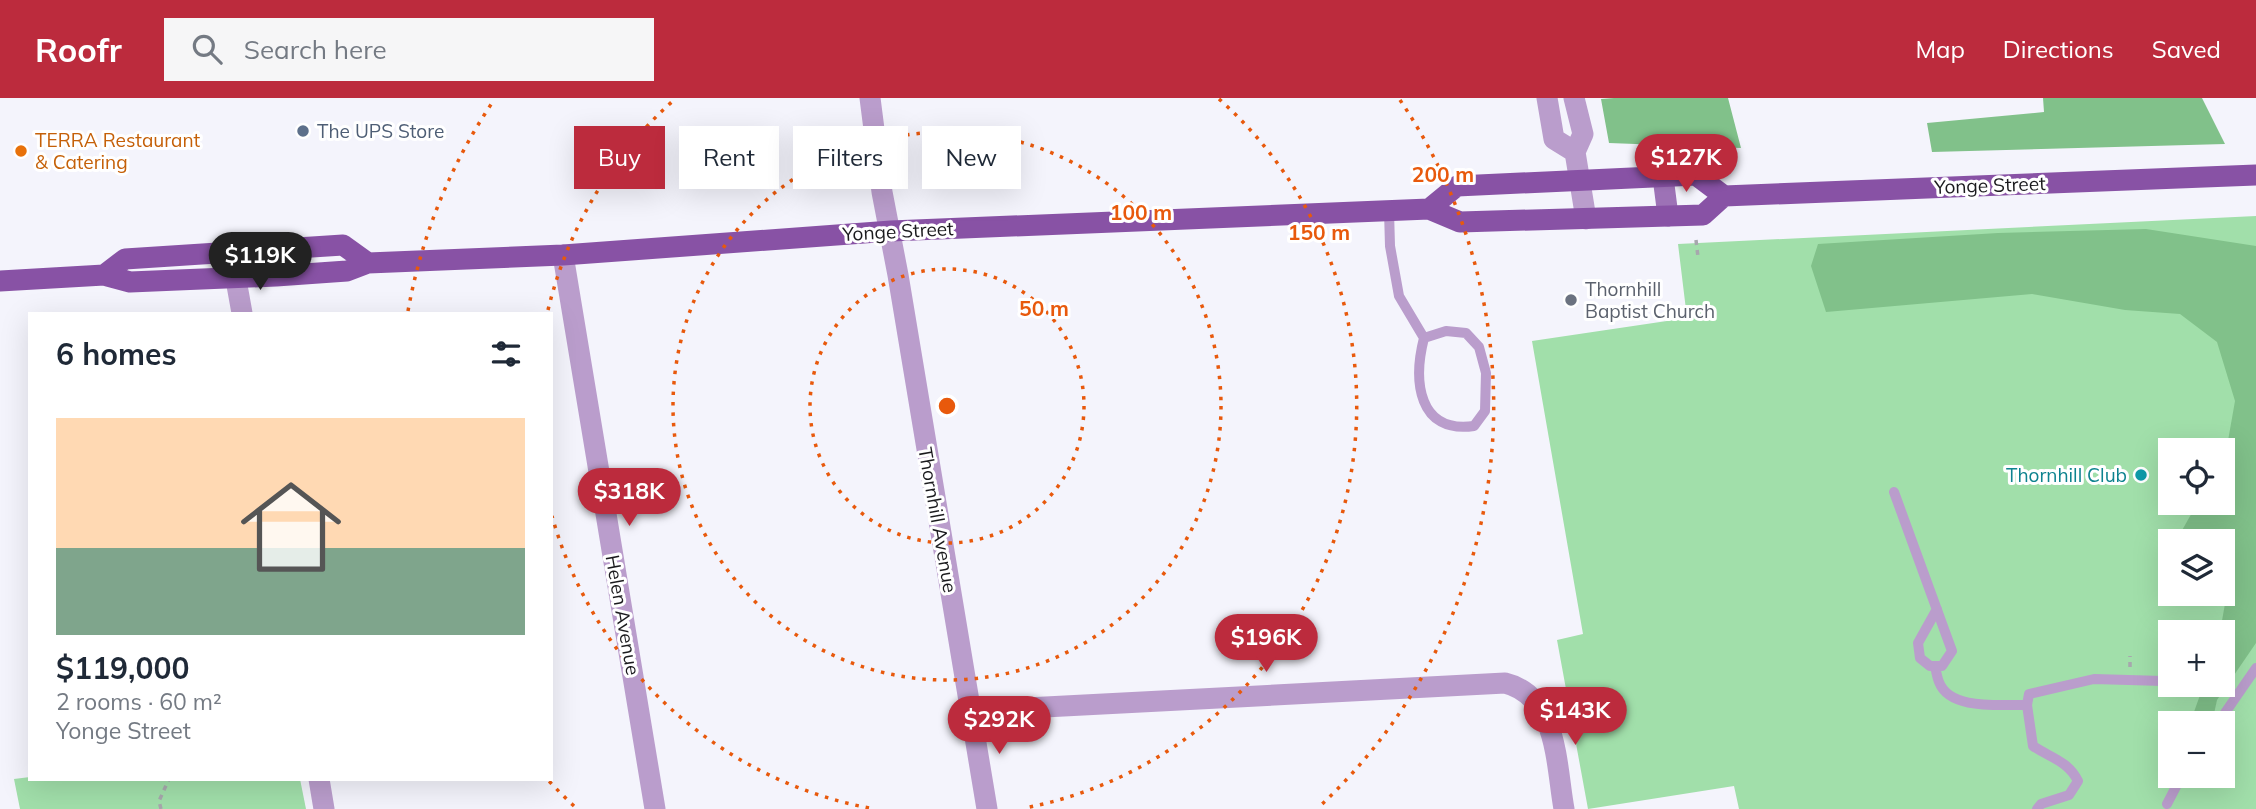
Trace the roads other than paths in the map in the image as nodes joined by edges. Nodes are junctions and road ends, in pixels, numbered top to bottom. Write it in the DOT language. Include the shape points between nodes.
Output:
graph roads {
  1 [pos="870,98"];
  2 [pos="1547,98"];
  3 [pos="1574,98"];
  4 [pos="1575,152"];
  5 [pos="2256,175"];
  6 [pos="1663,177"];
  7 [pos="1580,180"];
  8 [pos="1724,196"];
  9 [pos="1429,209"];
  10 [pos="1390,211"];
  11 [pos="1668,216"];
  12 [pos="1586,219"];
  13 [pos="891,231"];
  14 [pos="231,252"];
  15 [pos="563,255"];
  16 [pos="368,263"];
  17 [pos="104,275"];
  18 [pos="236,277"];
  19 [pos="0,281"];
  20 [pos="242,312"];
  21 [pos="1424,338"];
  22 [pos="1894,492"];
  23 [pos="1937,609"];
  24 [pos="1935,666"];
  25 [pos="2256,668"];
  26 [pos="2158,681"];
  27 [pos="2245,684"];
  28 [pos="2256,691"];
  29 [pos="2026,705"];
  30 [pos="970,710"];
  31 [pos="2226,711"];
  32 [pos="318,781"];
  33 [pos="2175,788"];
  34 [pos="2167,804"];
  35 [pos="324,809"];
  36 [pos="655,809"];
  37 [pos="987,809"];
  38 [pos="1564,809"];
  39 [pos="2038,809"];
  1 -- 13 [label="street, Thornhill Avenue"];
  2 -- 4 [label="street" via="1554,139"];
  3 -- 4 [label="street" via="1583,134"];
  4 -- 7 [label="street"];
  5 -- 8 [label="main road, Yonge Street"];
  6 -- 7 [label="main road"];
  6 -- 8 [label="main road" via="1696,175"];
  6 -- 11 [label="main road"];
  7 -- 9 [label="main road" via="1457,186"];
  7 -- 12 [label="street"];
  8 -- 11 [label="main road, Yonge Street" via="1703,215"];
  9 -- 10 [label="main road, Yonge Street"];
  9 -- 12 [label="main road, Yonge Street" via="1460,222"];
  10 -- 13 [label="main road, Yonge Street"];
  10 -- 21 [label="lane" via="1390,246 1399,296"];
  11 -- 12 [label="main road, Yonge Street"];
  13 -- 15 [label="main road, Yonge Street"];
  13 -- 30 [label="street, Thornhill Avenue"];
  14 -- 16 [label="main road, Yonge Street" via="343,245"];
  14 -- 17 [label="main road, Yonge Street" via="125,259"];
  14 -- 18 [label="street"];
  15 -- 16 [label="main road, Yonge Street"];
  15 -- 36 [label="street, Helen Avenue"];
  16 -- 18 [label="main road, Yonge Street" via="347,271"];
  17 -- 18 [label="main road, Yonge Street" via="130,282"];
  17 -- 19 [label="main road, Yonge Street"];
  18 -- 20 [label="street"];
  21 -- 21 [label="lane" via="1446,331 1466,333 1479,347 1486,373 1485,411 1475,426 1455,429 1433,418 1419,390 1418,360"];
  22 -- 23 [label="lane"];
  23 -- 24 [label="lane" via="1952,651 1942,666"];
  23 -- 24 [label="lane" via="1918,643 1920,657"];
  24 -- 29 [label="lane" via="1939,685 1965,704"];
  25 -- 27 [label="lane"];
  26 -- 29 [label="lane" via="2094,679 2029,694"];
  27 -- 28 [label="lane"];
  27 -- 31 [label="lane"];
  29 -- 39 [label="lane" via="2034,746 2061,760 2078,781 2069,795"];
  30 -- 37 [label="street, Thornhill Avenue"];
  30 -- 38 [label="street" via="1494,683 1516,686 1532,696 1547,718"];
  32 -- 35 [label="street"];
  33 -- 34 [label="lane"];
}
